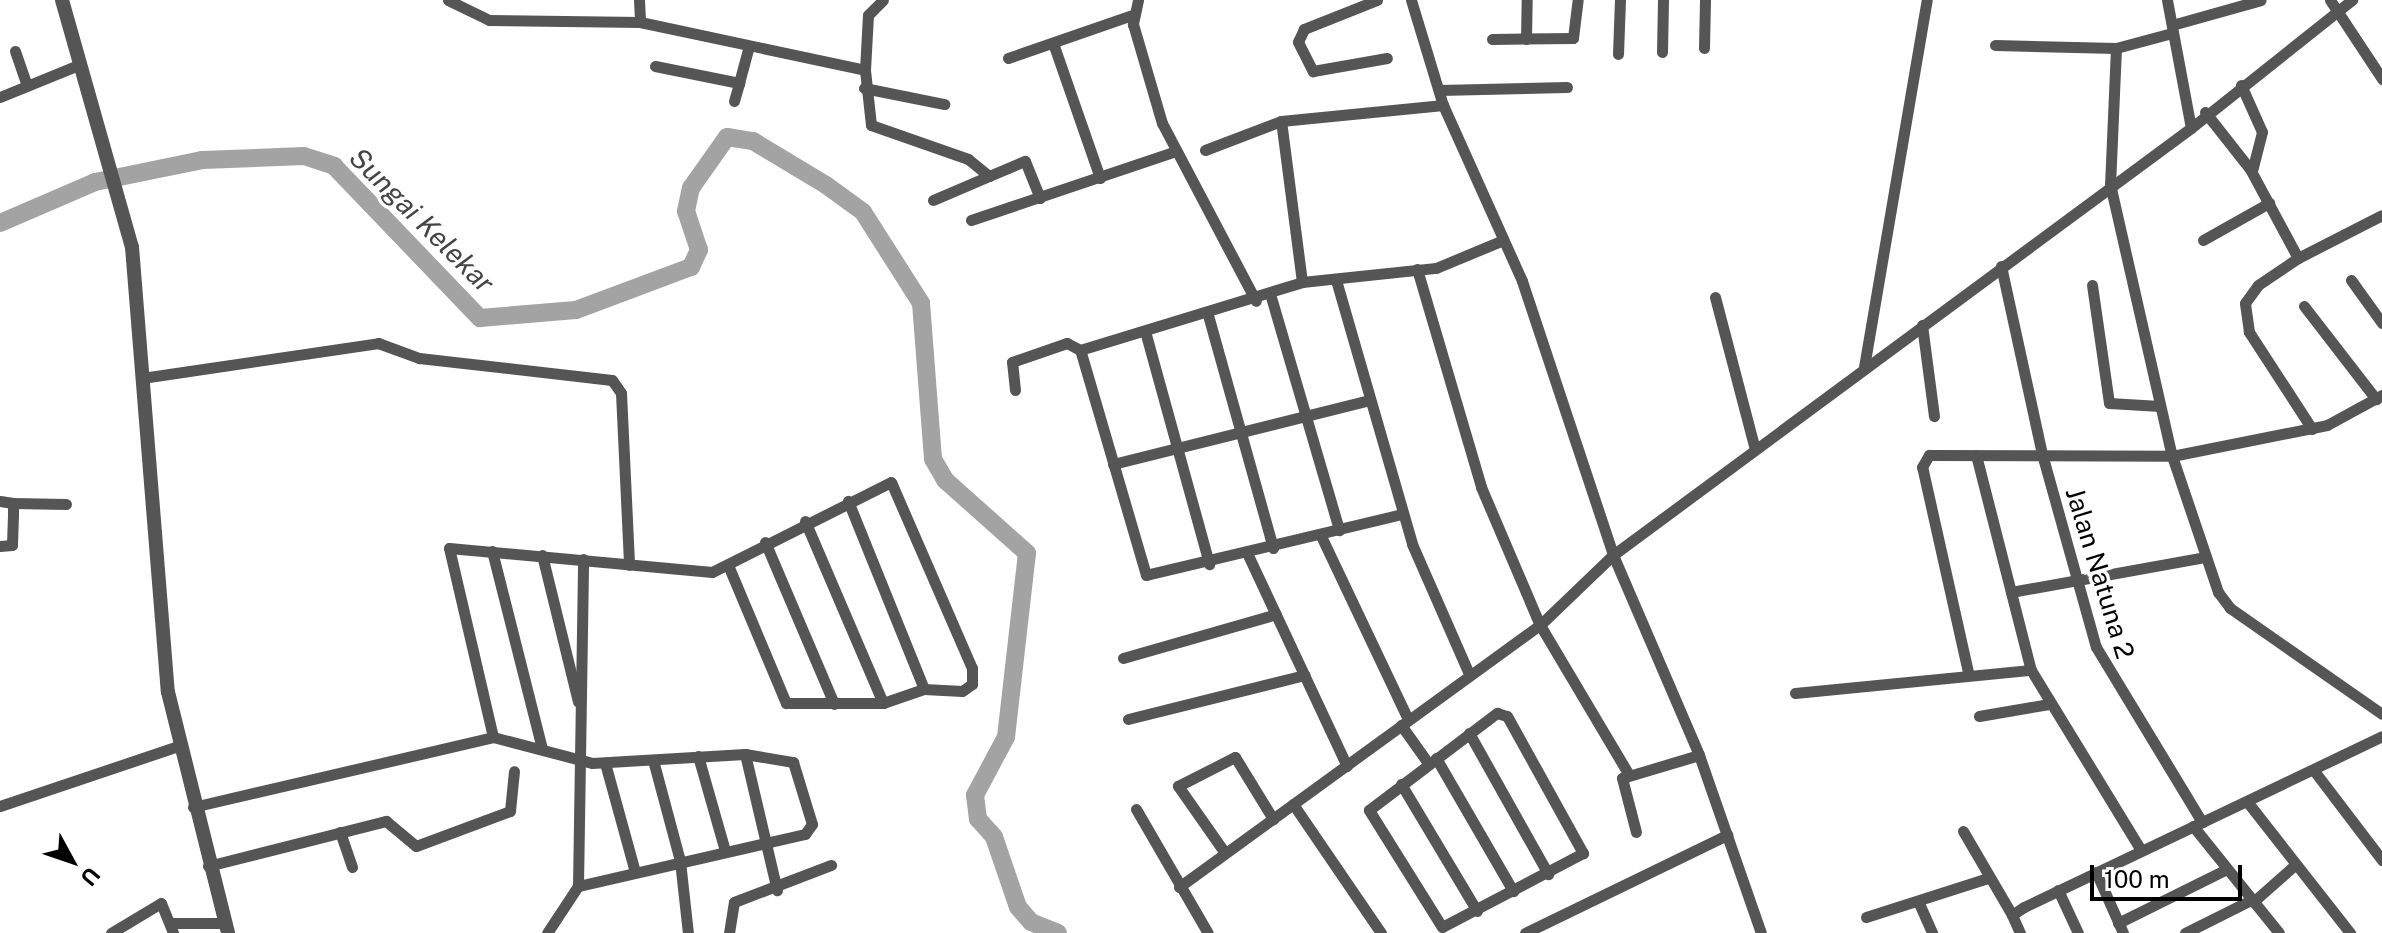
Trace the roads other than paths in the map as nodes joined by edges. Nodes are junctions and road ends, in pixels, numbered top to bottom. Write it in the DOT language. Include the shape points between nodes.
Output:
graph roads {
  1 [pos="62,0"];
  2 [pos="448,0"];
  3 [pos="639,0"];
  4 [pos="883,0"];
  5 [pos="1138,0"];
  6 [pos="1377,0"];
  7 [pos="1411,0"];
  8 [pos="1527,0"];
  9 [pos="1578,0"];
  10 [pos="1620,0"];
  11 [pos="1663,0"];
  12 [pos="1705,0"];
  13 [pos="1927,0"];
  14 [pos="2167,0"];
  15 [pos="2261,0"];
  16 [pos="2330,0"];
  17 [pos="2352,0"];
  18 [pos="2334,12"];
  19 [pos="1135,14"];
  20 [pos="640,22"];
  21 [pos="2172,29"];
  22 [pos="1492,39"];
  23 [pos="1526,39"];
  24 [pos="1053,43"];
  25 [pos="1995,45"];
  26 [pos="749,46"];
  27 [pos="1704,48"];
  28 [pos="2116,48"];
  29 [pos="15,51"];
  30 [pos="1662,52"];
  31 [pos="1618,54"];
  32 [pos="1008,58"];
  33 [pos="1387,58"];
  34 [pos="81,64"];
  35 [pos="655,66"];
  36 [pos="865,70"];
  37 [pos="2382,79"];
  38 [pos="739,83"];
  39 [pos="27,85"];
  40 [pos="2241,85"];
  41 [pos="1567,87"];
  42 [pos="864,88"];
  43 [pos="1439,90"];
  44 [pos="0,97"];
  45 [pos="734,101"];
  46 [pos="944,104"];
  47 [pos="1443,105"];
  48 [pos="2205,112"];
  49 [pos="1281,121"];
  50 [pos="2191,128"];
  51 [pos="1205,150"];
  52 [pos="1176,151"];
  53 [pos="2252,171"];
  54 [pos="989,176"];
  55 [pos="1100,178"];
  56 [pos="2110,184"];
  57 [pos="1040,198"];
  58 [pos="933,200"];
  59 [pos="2269,203"];
  60 [pos="2382,215"];
  61 [pos="971,220"];
  62 [pos="2203,240"];
  63 [pos="1501,241"];
  64 [pos="2298,258"];
  65 [pos="2001,266"];
  66 [pos="1417,269"];
  67 [pos="1336,280"];
  68 [pos="2351,280"];
  69 [pos="1302,282"];
  70 [pos="2092,285"];
  71 [pos="1271,297"];
  72 [pos="1715,297"];
  73 [pos="1256,301"];
  74 [pos="2304,306"];
  75 [pos="1208,315"];
  76 [pos="2382,323"];
  77 [pos="1922,325"];
  78 [pos="1145,331"];
  79 [pos="1080,350"];
  80 [pos="1864,367"];
  81 [pos="142,378"];
  82 [pos="1015,390"];
  83 [pos="2379,397"];
  84 [pos="1370,400"];
  85 [pos="2160,406"];
  86 [pos="1306,414"];
  87 [pos="1934,416"];
  88 [pos="2312,429"];
  89 [pos="1241,431"];
  90 [pos="1177,447"];
  91 [pos="1755,449"];
  92 [pos="2042,454"];
  93 [pos="1976,455"];
  94 [pos="2172,456"];
  95 [pos="1113,464"];
  96 [pos="0,501"];
  97 [pos="848,501"];
  98 [pos="13,503"];
  99 [pos="66,504"];
  100 [pos="1402,514"];
  101 [pos="805,521"];
  102 [pos="1339,530"];
  103 [pos="1321,536"];
  104 [pos="765,542"];
  105 [pos="0,546"];
  106 [pos="1273,548"];
  107 [pos="492,551"];
  108 [pos="542,555"];
  109 [pos="1248,555"];
  110 [pos="1613,555"];
  111 [pos="2206,557"];
  112 [pos="583,559"];
  113 [pos="1209,564"];
  114 [pos="629,565"];
  115 [pos="728,565"];
  116 [pos="2075,580"];
  117 [pos="2011,592"];
  118 [pos="1276,614"];
  119 [pos="1540,625"];
  120 [pos="1123,658"];
  121 [pos="2031,670"];
  122 [pos="1968,672"];
  123 [pos="1469,674"];
  124 [pos="1305,675"];
  125 [pos="924,689"];
  126 [pos="1795,693"];
  127 [pos="883,703"];
  128 [pos="834,704"];
  129 [pos="2049,704"];
  130 [pos="2382,714"];
  131 [pos="1979,716"];
  132 [pos="582,718"];
  133 [pos="1128,719"];
  134 [pos="1404,722"];
  135 [pos="1469,733"];
  136 [pos="493,737"];
  137 [pos="2382,737"];
  138 [pos="178,746"];
  139 [pos="542,749"];
  140 [pos="745,754"];
  141 [pos="1699,755"];
  142 [pos="698,756"];
  143 [pos="653,760"];
  144 [pos="1432,760"];
  145 [pos="580,761"];
  146 [pos="605,763"];
  147 [pos="1347,766"];
  148 [pos="514,771"];
  149 [pos="2315,772"];
  150 [pos="1628,773"];
  151 [pos="1401,784"];
  152 [pos="1293,804"];
  153 [pos="2249,804"];
  154 [pos="0,806"];
  155 [pos="193,807"];
  156 [pos="1136,809"];
  157 [pos="1273,819"];
  158 [pos="2198,824"];
  159 [pos="1963,831"];
  160 [pos="340,832"];
  161 [pos="1636,832"];
  162 [pos="1727,835"];
  163 [pos="767,842"];
  164 [pos="2141,850"];
  165 [pos="725,851"];
  166 [pos="1225,853"];
  167 [pos="2382,860"];
  168 [pos="680,861"];
  169 [pos="2296,864"];
  170 [pos="831,865"];
  171 [pos="208,866"];
  172 [pos="352,867"];
  173 [pos="2225,870"];
  174 [pos="635,872"];
  175 [pos="2096,872"];
  176 [pos="1548,874"];
  177 [pos="1988,878"];
  178 [pos="578,886"];
  179 [pos="1179,887"];
  180 [pos="777,890"];
  181 [pos="2058,890"];
  182 [pos="1513,891"];
  183 [pos="1918,901"];
  184 [pos="2252,901"];
  185 [pos="1477,911"];
  186 [pos="2012,915"];
  187 [pos="1866,917"];
  188 [pos="172,928"];
  189 [pos="226,928"];
  190 [pos="2121,928"];
  191 [pos="2276,932"];
  192 [pos="111,933"];
  193 [pos="547,933"];
  194 [pos="688,933"];
  195 [pos="729,933"];
  196 [pos="1208,933"];
  197 [pos="1381,933"];
  198 [pos="1525,933"];
  199 [pos="1761,933"];
  200 [pos="1932,933"];
  201 [pos="2020,933"];
  202 [pos="2078,933"];
  203 [pos="2185,933"];
  204 [pos="2350,933"];
  1 -- 34 [label="street"];
  2 -- 20 [label="street" via="489,20"];
  3 -- 20 [label="street"];
  4 -- 36 [label="street" via="868,15"];
  5 -- 19 [label="street"];
  6 -- 33 [label="street" via="1304,29 1298,42 1313,71"];
  7 -- 43 [label="street"];
  8 -- 23 [label="street"];
  9 -- 23 [label="street" via="1573,38"];
  10 -- 31 [label="street"];
  11 -- 30 [label="street"];
  12 -- 27 [label="street"];
  13 -- 80 [label="street"];
  14 -- 21 [label="street"];
  15 -- 21 [label="street"];
  16 -- 18 [label="street"];
  17 -- 18 [label="street"];
  18 -- 37 [label="street"];
  18 -- 40 [label="street"];
  19 -- 24 [label="street"];
  19 -- 52 [label="street" via="1156,103"];
  20 -- 26 [label="street"];
  21 -- 28 [label="street"];
  21 -- 50 [label="street"];
  22 -- 23 [label="street"];
  24 -- 32 [label="street"];
  24 -- 55 [label="street"];
  25 -- 28 [label="street"];
  26 -- 36 [label="street"];
  26 -- 38 [label="street"];
  28 -- 56 [label="street"];
  29 -- 39 [label="street"];
  34 -- 39 [label="street"];
  34 -- 81 [label="street" via="132,247"];
  35 -- 38 [label="street"];
  36 -- 42 [label="street"];
  38 -- 45 [label="street"];
  39 -- 44 [label="street"];
  40 -- 48 [label="street"];
  40 -- 53 [label="street" via="2262,132"];
  41 -- 43 [label="street"];
  42 -- 46 [label="street"];
  42 -- 54 [label="street" via="871,125 968,159"];
  43 -- 47 [label="street"];
  47 -- 49 [label="street"];
  47 -- 63 [label="street"];
  48 -- 50 [label="street"];
  48 -- 53 [label="street"];
  49 -- 51 [label="street"];
  49 -- 69 [label="street"];
  50 -- 56 [label="street"];
  52 -- 55 [label="street"];
  52 -- 73 [label="street"];
  53 -- 59 [label="street"];
  54 -- 57 [label="street" via="1025,161"];
  54 -- 58 [label="street"];
  55 -- 57 [label="street"];
  56 -- 65 [label="street"];
  56 -- 85 [label="street"];
  57 -- 61 [label="street"];
  59 -- 62 [label="street"];
  59 -- 64 [label="street"];
  60 -- 64 [label="street"];
  63 -- 66 [label="street" via="1460,262"];
  63 -- 110 [label="street" via="1522,281"];
  64 -- 88 [label="street" via="2253,289 2244,315"];
  65 -- 77 [label="street"];
  65 -- 92 [label="street, Jalan Natuna 2"];
  66 -- 67 [label="street"];
  66 -- 119 [label="street" via="1471,462"];
  67 -- 69 [label="street"];
  67 -- 84 [label="street"];
  68 -- 76 [label="street"];
  69 -- 71 [label="street"];
  70 -- 85 [label="street" via="2109,403"];
  71 -- 73 [label="street"];
  71 -- 86 [label="street"];
  72 -- 91 [label="street"];
  73 -- 75 [label="street"];
  74 -- 83 [label="street"];
  75 -- 78 [label="street"];
  75 -- 89 [label="street"];
  77 -- 80 [label="street"];
  77 -- 87 [label="street"];
  78 -- 79 [label="street"];
  78 -- 90 [label="street"];
  79 -- 82 [label="street" via="1067,343 1012,362"];
  79 -- 95 [label="street"];
  80 -- 91 [label="street"];
  81 -- 114 [label="street" via="378,343 419,358 612,380 621,393"];
  81 -- 138 [label="street"];
  83 -- 88 [label="street"];
  84 -- 86 [label="street"];
  84 -- 100 [label="street"];
  85 -- 94 [label="street"];
  86 -- 89 [label="street"];
  86 -- 102 [label="street"];
  88 -- 94 [label="street"];
  89 -- 90 [label="street"];
  89 -- 106 [label="street"];
  90 -- 95 [label="street"];
  90 -- 113 [label="street"];
  91 -- 110 [label="street"];
  92 -- 93 [label="street"];
  92 -- 94 [label="street"];
  92 -- 116 [label="street, Jalan Natuna 2"];
  93 -- 117 [label="street"];
  93 -- 122 [label="street" via="1935,453 1922,467"];
  94 -- 111 [label="street"];
  95 -- 113 [label="street" via="1144,573"];
  96 -- 98 [label="street"];
  97 -- 101 [label="street"];
  97 -- 125 [label="street"];
  97 -- 125 [label="street" via="891,482 972,668 972,684 962,691"];
  98 -- 99 [label="street"];
  98 -- 105 [label="street" via="12,545"];
  100 -- 102 [label="street"];
  100 -- 123 [label="street"];
  101 -- 104 [label="street"];
  101 -- 127 [label="street"];
  102 -- 103 [label="street"];
  103 -- 106 [label="street"];
  103 -- 134 [label="street"];
  104 -- 115 [label="street"];
  104 -- 128 [label="street"];
  106 -- 109 [label="street"];
  107 -- 108 [label="street"];
  107 -- 136 [label="street" via="446,553"];
  107 -- 139 [label="street"];
  108 -- 112 [label="street"];
  108 -- 132 [label="street"];
  109 -- 113 [label="street"];
  109 -- 118 [label="street"];
  110 -- 119 [label="street"];
  110 -- 141 [label="street"];
  111 -- 116 [label="street"];
  111 -- 130 [label="street" via="2230,608"];
  112 -- 114 [label="street"];
  112 -- 132 [label="street"];
  114 -- 115 [label="street" via="703,572"];
  115 -- 128 [label="street" via="781,698"];
  116 -- 117 [label="street"];
  116 -- 158 [label="street, Jalan Natuna 2" via="2102,665"];
  117 -- 121 [label="street"];
  118 -- 120 [label="street"];
  118 -- 124 [label="street"];
  119 -- 123 [label="street"];
  119 -- 150 [label="street"];
  121 -- 122 [label="street"];
  121 -- 129 [label="street"];
  122 -- 126 [label="street"];
  123 -- 134 [label="street"];
  124 -- 133 [label="street"];
  124 -- 147 [label="street"];
  125 -- 127 [label="street"];
  127 -- 128 [label="street"];
  129 -- 131 [label="street"];
  129 -- 164 [label="street"];
  132 -- 145 [label="street"];
  134 -- 144 [label="street"];
  134 -- 147 [label="street"];
  135 -- 144 [label="street"];
  135 -- 176 [label="street"];
  135 -- 176 [label="street" via="1504,713 1582,846 1578,859"];
  136 -- 139 [label="street"];
  136 -- 155 [label="street"];
  137 -- 149 [label="street"];
  138 -- 154 [label="street"];
  138 -- 155 [label="street"];
  139 -- 145 [label="street"];
  140 -- 142 [label="street"];
  140 -- 163 [label="street"];
  140 -- 163 [label="street" via="790,758 811,819 805,834"];
  141 -- 150 [label="street"];
  141 -- 162 [label="street"];
  142 -- 143 [label="street"];
  142 -- 165 [label="street"];
  143 -- 146 [label="street"];
  143 -- 168 [label="street"];
  144 -- 151 [label="street"];
  144 -- 182 [label="street"];
  145 -- 146 [label="street"];
  145 -- 178 [label="street"];
  146 -- 174 [label="street"];
  147 -- 152 [label="street"];
  148 -- 160 [label="street" via="510,811 416,846 406,844 389,820"];
  149 -- 153 [label="street"];
  149 -- 167 [label="street"];
  150 -- 161 [label="street" via="1620,784"];
  151 -- 185 [label="street"];
  151 -- 185 [label="street" via="1372,805 1371,818 1437,925"];
  152 -- 157 [label="street"];
  152 -- 197 [label="street"];
  153 -- 158 [label="street"];
  153 -- 169 [label="street"];
  155 -- 171 [label="street"];
  156 -- 179 [label="street"];
  157 -- 166 [label="street"];
  157 -- 166 [label="street" via="1235,757 1178,786"];
  158 -- 164 [label="street"];
  158 -- 173 [label="street, Jalan Natuna 2"];
  159 -- 177 [label="street"];
  160 -- 171 [label="street"];
  160 -- 172 [label="street"];
  162 -- 198 [label="street"];
  162 -- 199 [label="street"];
  163 -- 165 [label="street"];
  163 -- 180 [label="street"];
  164 -- 175 [label="street"];
  165 -- 168 [label="street"];
  166 -- 179 [label="street"];
  168 -- 174 [label="street"];
  168 -- 194 [label="street"];
  169 -- 184 [label="street"];
  169 -- 204 [label="street"];
  170 -- 180 [label="street"];
  171 -- 189 [label="street"];
  173 -- 184 [label="street, Jalan Natuna 2"];
  173 -- 190 [label="street"];
  174 -- 178 [label="street"];
  175 -- 181 [label="street"];
  175 -- 190 [label="street"];
  176 -- 182 [label="street"];
  177 -- 183 [label="street"];
  177 -- 186 [label="street"];
  178 -- 193 [label="street"];
  179 -- 196 [label="street"];
  180 -- 195 [label="street" via="732,904"];
  181 -- 186 [label="street"];
  181 -- 202 [label="street"];
  182 -- 185 [label="street"];
  183 -- 187 [label="street"];
  183 -- 200 [label="street"];
  184 -- 191 [label="street, Jalan Natuna 2"];
  184 -- 203 [label="street"];
  186 -- 201 [label="street"];
  188 -- 189 [label="street"];
  188 -- 192 [label="street" via="159,903"];
}
